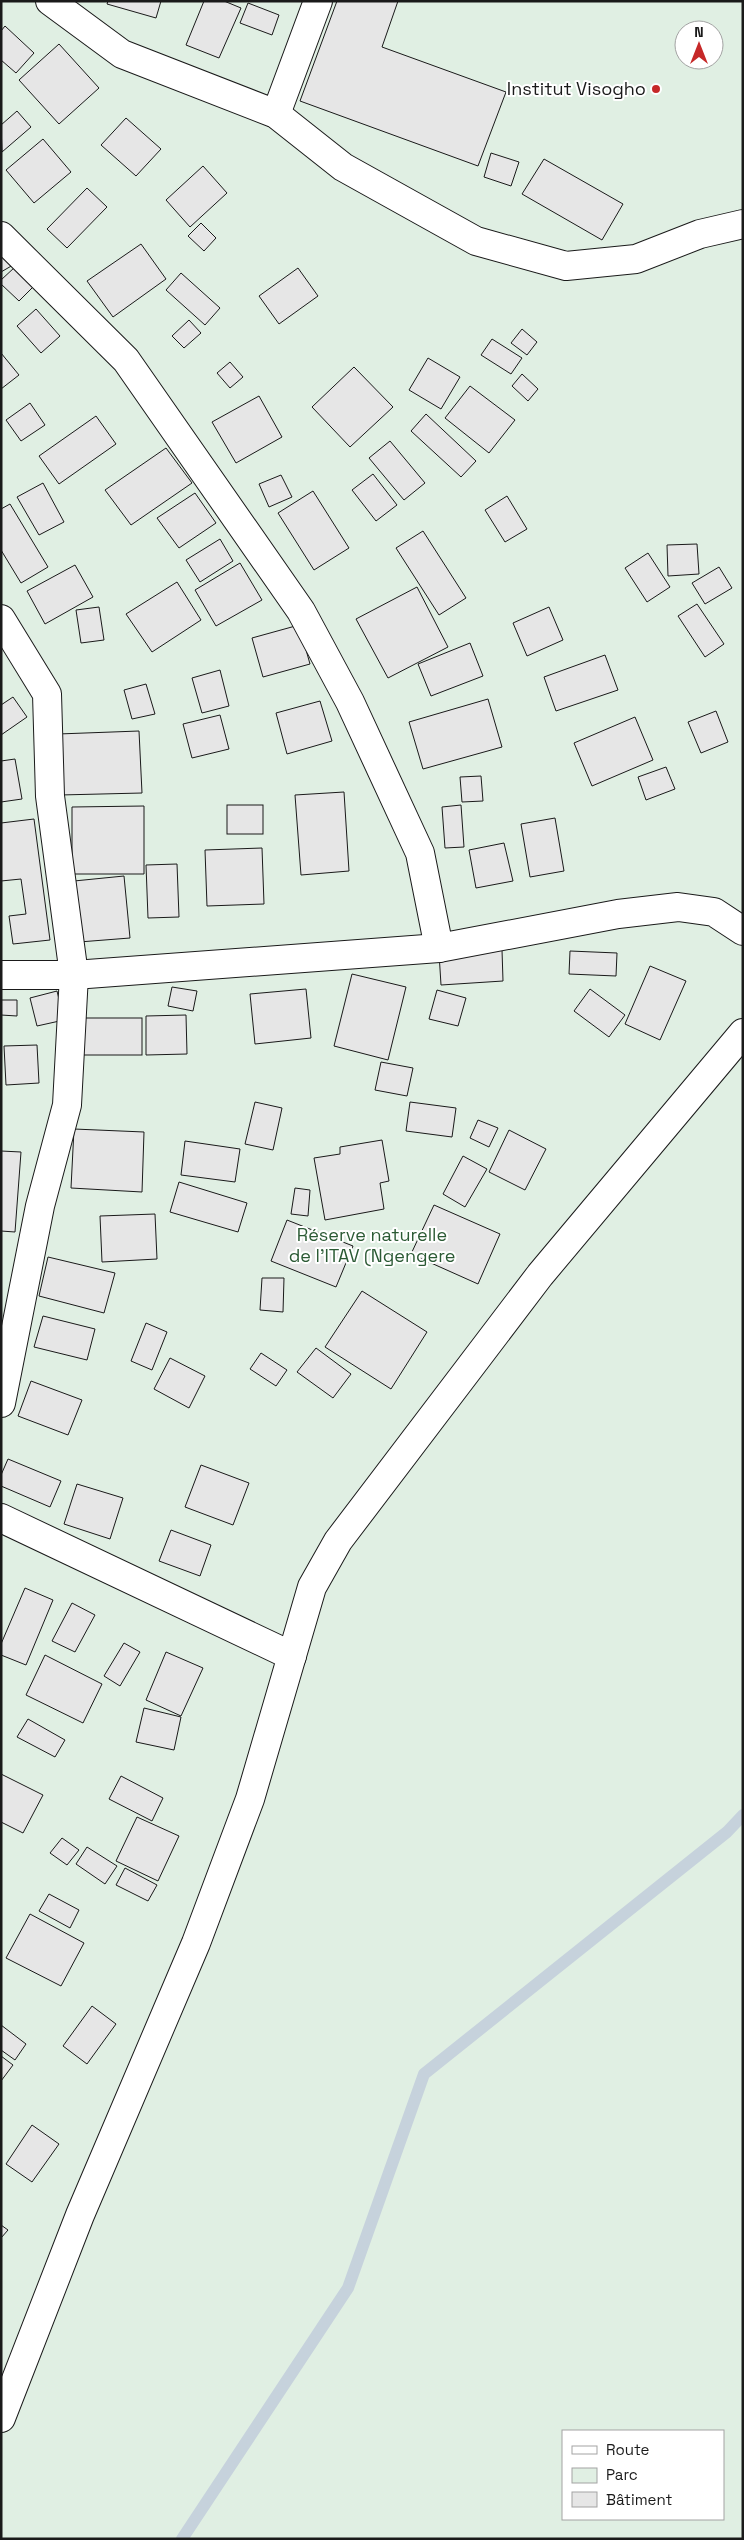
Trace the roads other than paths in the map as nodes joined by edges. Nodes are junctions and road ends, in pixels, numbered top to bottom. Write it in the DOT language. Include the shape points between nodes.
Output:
graph roads {
  1 [pos="50,1"];
  2 [pos="318,1"];
  3 [pos="276,114"];
  4 [pos="743,224"];
  5 [pos="1,236"];
  6 [pos="1,619"];
  7 [pos="743,931"];
  8 [pos="439,948"];
  9 [pos="1,975"];
  10 [pos="74,975"];
  11 [pos="743,1033"];
  12 [pos="1,1403"];
  13 [pos="1,1518"];
  14 [pos="292,1656"];
  15 [pos="1,2418"];
  1 -- 3 [label="street" via="122,54"];
  2 -- 3 [label="street"];
  3 -- 4 [label="street" via="342,168 476,241 566,266 636,260 700,234"];
  5 -- 8 [label="street" via="126,360 301,611 350,702 420,853"];
  6 -- 10 [label="street" via="47,694 50,796"];
  7 -- 8 [label="street" via="714,912 678,907 618,914"];
  8 -- 10 [label="street"];
  9 -- 10 [label="street"];
  10 -- 12 [label="street" via="67,1104 40,1206"];
  11 -- 14 [label="street" via="540,1275 338,1541 312,1587"];
  13 -- 14 [label="street"];
  14 -- 15 [label="street" via="250,1799 196,1943 80,2215"];
}
